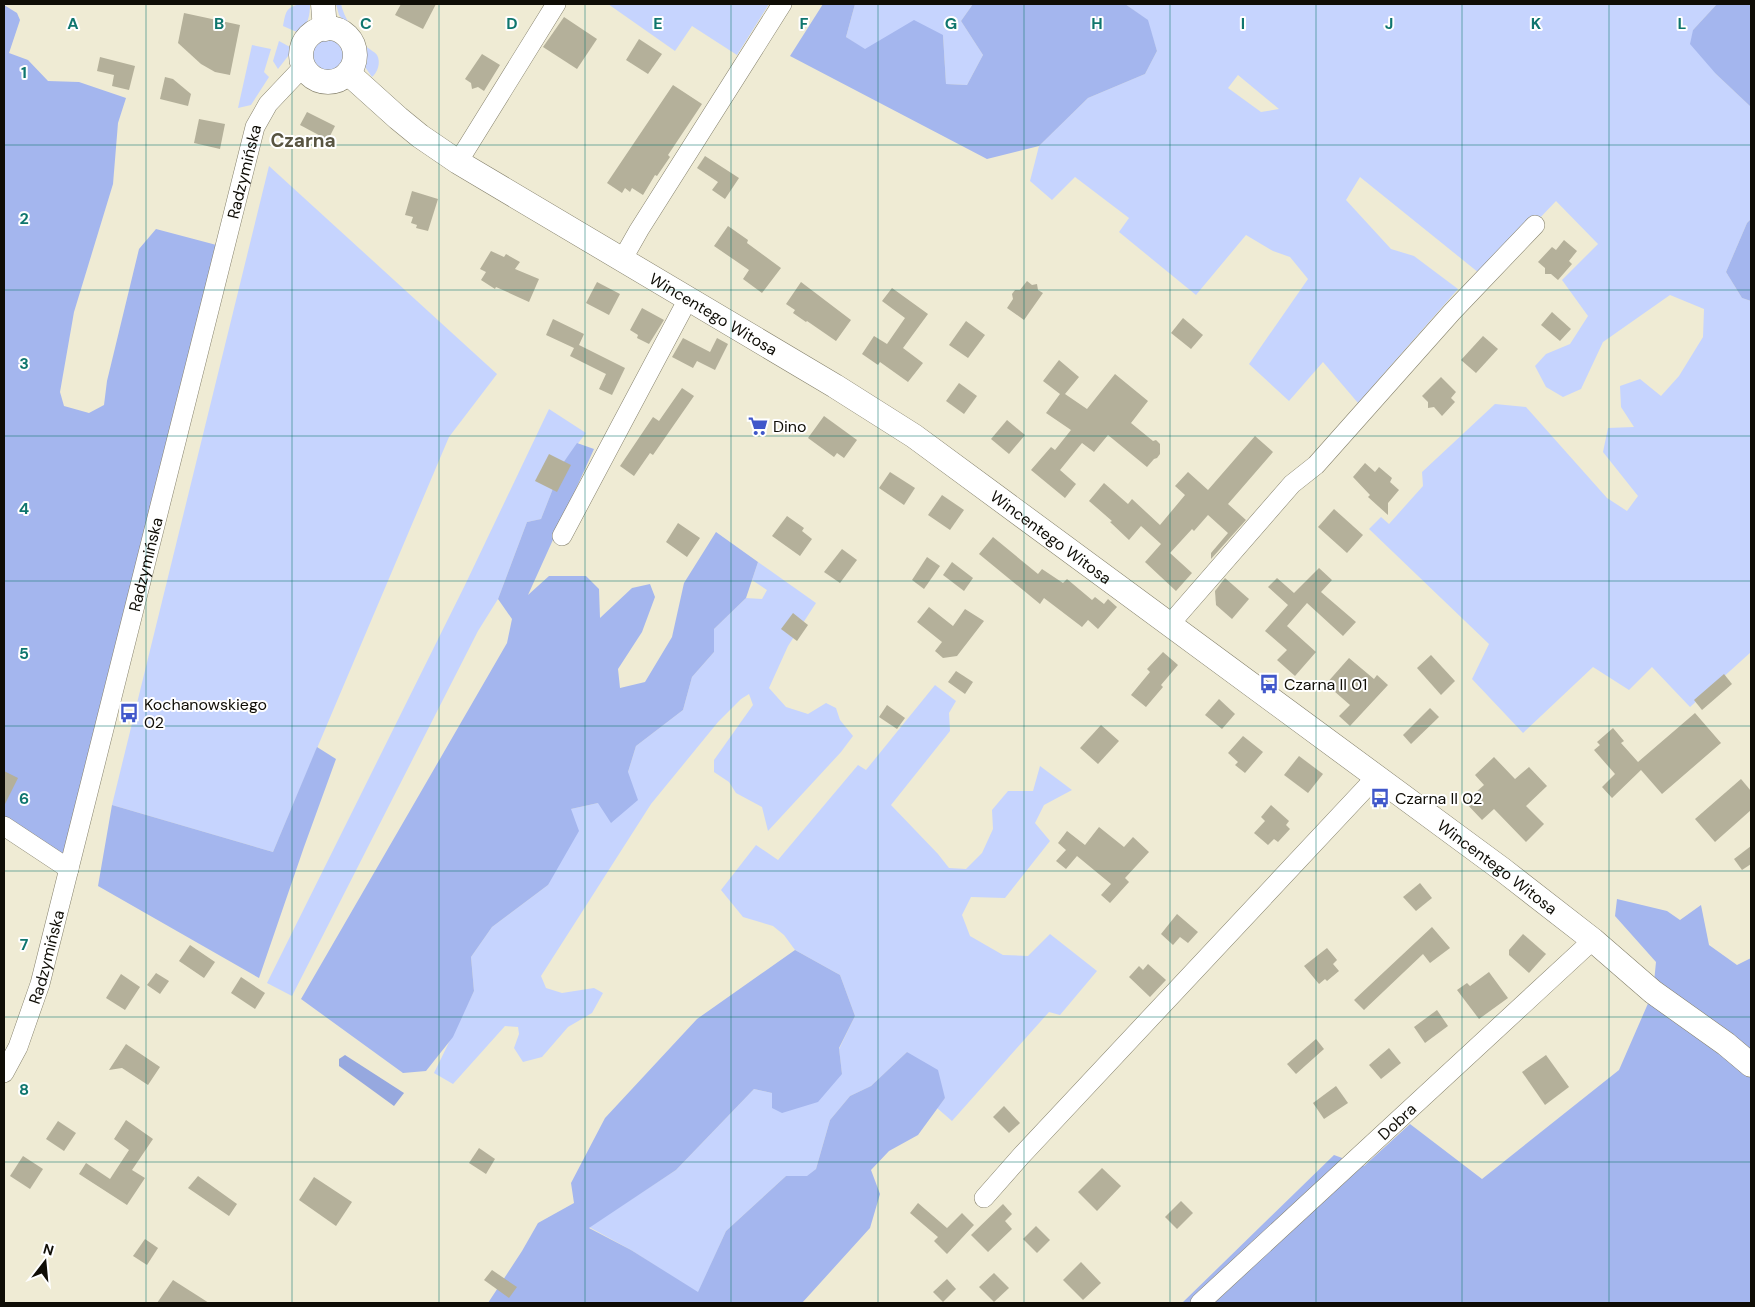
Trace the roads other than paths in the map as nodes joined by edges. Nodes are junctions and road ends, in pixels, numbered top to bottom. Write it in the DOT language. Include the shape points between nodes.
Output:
graph roads {
  1 [pos="323,4"];
  2 [pos="556,4"];
  3 [pos="782,4"];
  4 [pos="324,29"];
  5 [pos="303,66"];
  6 [pos="348,73"];
  7 [pos="458,162"];
  8 [pos="1535,225"];
  9 [pos="622,260"];
  10 [pos="688,299"];
  11 [pos="562,536"];
  12 [pos="1170,624"];
  13 [pos="1376,777"];
  14 [pos="4,826"];
  15 [pos="69,869"];
  16 [pos="1593,940"];
  17 [pos="1751,1065"];
  18 [pos="4,1073"];
  19 [pos="984,1198"];
  20 [pos="1200,1303"];
  1 -- 4 [label="main road"];
  2 -- 7 [label="street"];
  3 -- 9 [label="street"];
  4 -- 5 [label="main road" via="316,31 304,42 301,50"];
  4 -- 6 [label="main road" via="334,29 349,39 355,56"];
  5 -- 6 [label="main road" via="308,74 324,82 341,79"];
  5 -- 15 [label="street, Radzymińska" via="268,104 255,127"];
  6 -- 7 [label="main road, Wincentego Witosa" via="405,124"];
  7 -- 9 [label="main road, Wincentego Witosa"];
  8 -- 12 [label="street" via="1452,312 1316,465 1292,484"];
  9 -- 10 [label="main road, Wincentego Witosa"];
  10 -- 11 [label="street"];
  10 -- 12 [label="main road, Wincentego Witosa" via="914,436"];
  12 -- 13 [label="main road, Wincentego Witosa"];
  13 -- 16 [label="main road, Wincentego Witosa"];
  13 -- 19 [label="street"];
  14 -- 15 [label="street"];
  15 -- 18 [label="street, Radzymińska" via="29,1020"];
  16 -- 17 [label="main road, Wincentego Witosa" via="1653,992"];
  16 -- 20 [label="street, Dobra"];
}
